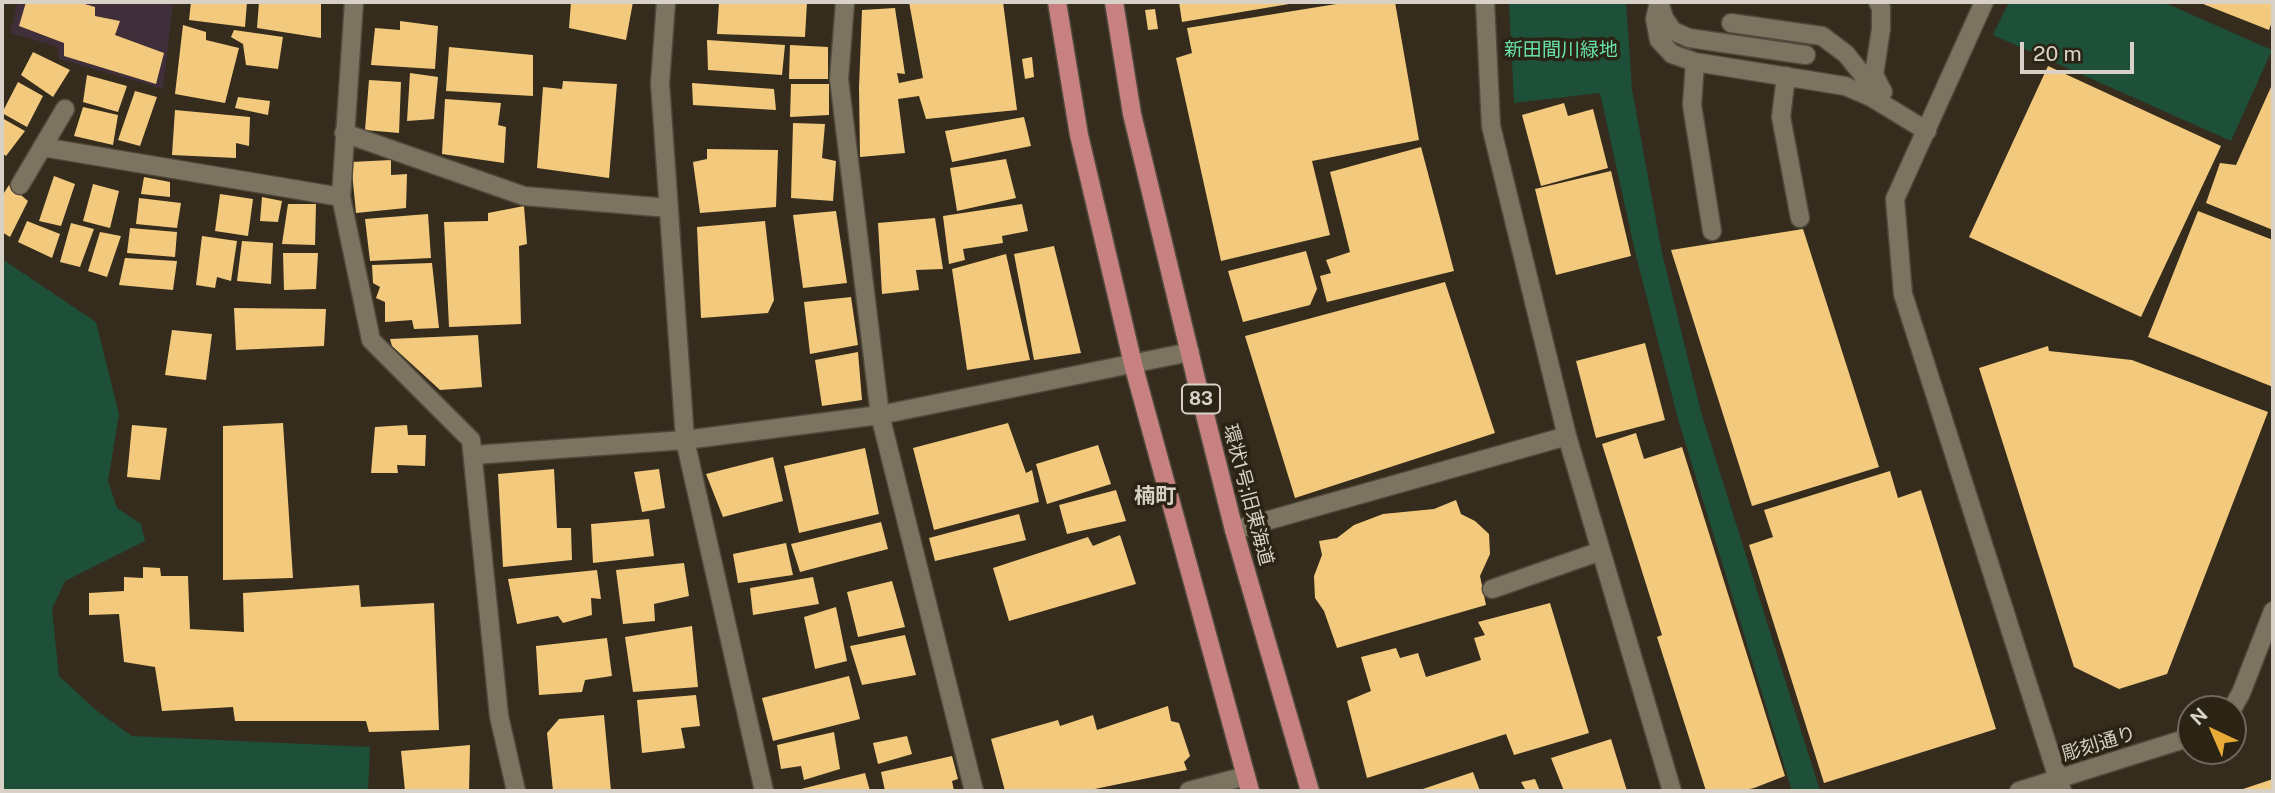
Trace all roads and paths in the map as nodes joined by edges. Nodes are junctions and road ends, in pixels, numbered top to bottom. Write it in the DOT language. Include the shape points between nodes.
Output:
graph roads {
  1 [pos="354,2"];
  2 [pos="666,2"];
  3 [pos="845,2"];
  4 [pos="1057,2"];
  5 [pos="1114,2"];
  6 [pos="1485,2"];
  7 [pos="1659,2"];
  8 [pos="1878,2"];
  9 [pos="1984,2"];
  10 [pos="1731,23"];
  11 [pos="1806,55"];
  12 [pos="1695,62"];
  13 [pos="1786,76"];
  14 [pos="1880,88"];
  15 [pos="65,109"];
  16 [pos="1929,126"];
  17 [pos="344,132"];
  18 [pos="43,147"];
  19 [pos="20,185"];
  20 [pos="341,197"];
  21 [pos="669,208"];
  22 [pos="1800,218"];
  23 [pos="1712,231"];
  24 [pos="1190,352"];
  25 [pos="1133,365"];
  26 [pos="880,415"];
  27 [pos="1567,436"];
  28 [pos="685,440"];
  29 [pos="473,455"];
  30 [pos="1234,530"];
  31 [pos="1601,551"];
  32 [pos="1492,589"];
  33 [pos="2273,611"];
  34 [pos="2240,695"];
  35 [pos="2177,742"];
  36 [pos="1248,784"];
  37 [pos="2060,785"];
  38 [pos="516,791"];
  39 [pos="764,791"];
  40 [pos="975,791"];
  41 [pos="1189,791"];
  42 [pos="1310,791"];
  43 [pos="1672,791"];
  44 [pos="2019,791"];
  1 -- 17 [label="street"];
  2 -- 21 [label="street" via="660,83"];
  3 -- 26 [label="street" via="839,79"];
  4 -- 25 [label="main road" via="1079,135"];
  5 -- 24 [label="main road, 環状1号;旧東海道 / 83" via="1132,114"];
  6 -- 27 [label="street" via="1491,126"];
  7 -- 11 [label="street" via="1673,31 1689,38"];
  7 -- 12 [label="street" via="1655,19 1659,40 1672,54"];
  8 -- 14 [label="street" via="1881,29 1874,75"];
  9 -- 16 [label="street"];
  10 -- 14 [label="street" via="1822,36"];
  12 -- 13 [label="street"];
  12 -- 23 [label="street" via="1692,105"];
  13 -- 16 [label="street" via="1845,86"];
  13 -- 22 [label="street" via="1781,117"];
  14 -- 16 [label="street"];
  15 -- 18 [label="street"];
  16 -- 37 [label="street" via="1895,199 1903,295"];
  17 -- 20 [label="street"];
  17 -- 21 [label="street" via="524,197"];
  18 -- 19 [label="street"];
  18 -- 20 [label="street"];
  20 -- 29 [label="street" via="371,340 471,440"];
  21 -- 28 [label="street"];
  24 -- 25 [label="street"];
  24 -- 30 [label="main road, 環状1号;旧東海道 / 83"];
  25 -- 26 [label="street"];
  25 -- 36 [label="main road"];
  26 -- 28 [label="street"];
  26 -- 40 [label="street"];
  27 -- 30 [label="street"];
  27 -- 31 [label="street"];
  28 -- 29 [label="street"];
  28 -- 39 [label="street"];
  29 -- 38 [label="street" via="499,716"];
  30 -- 42 [label="main road, 環状1号;旧東海道 / 83"];
  31 -- 32 [label="street"];
  31 -- 43 [label="street"];
  33 -- 34 [label="street"];
  35 -- 37 [label="street, 彫刻通り"];
  36 -- 41 [label="street"];
  37 -- 44 [label="street, 彫刻通り"];
}
